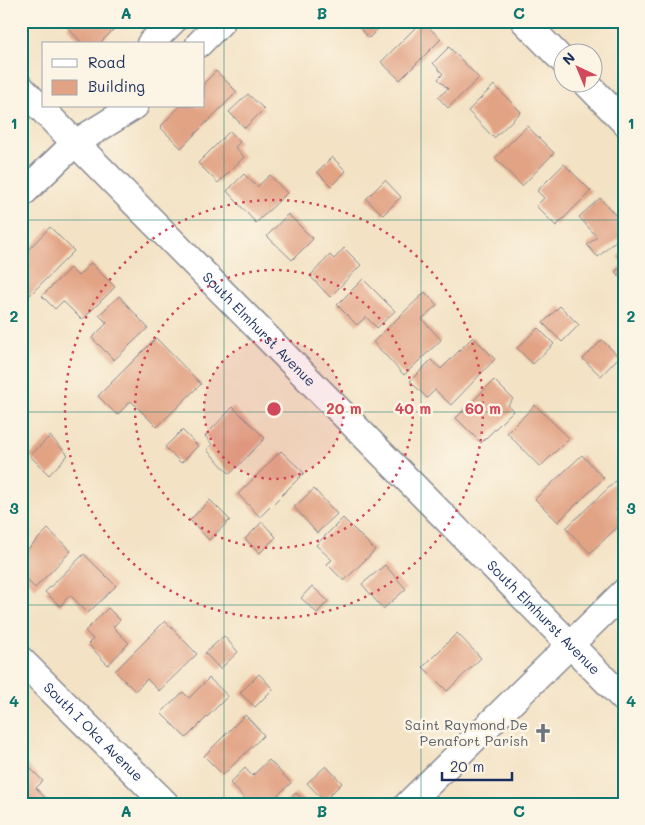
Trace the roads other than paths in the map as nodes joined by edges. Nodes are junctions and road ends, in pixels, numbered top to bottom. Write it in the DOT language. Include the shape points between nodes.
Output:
graph roads {
  1 [pos="172,21"];
  2 [pos="222,21"];
  3 [pos="524,21"];
  4 [pos="152,42"];
  5 [pos="201,42"];
  6 [pos="552,50"];
  7 [pos="21,88"];
  8 [pos="595,92"];
  9 [pos="95,108"];
  10 [pos="132,108"];
  11 [pos="624,122"];
  12 [pos="75,143"];
  13 [pos="21,195"];
  14 [pos="624,592"];
  15 [pos="571,644"];
  16 [pos="21,660"];
  17 [pos="624,699"];
  18 [pos="166,804"];
  19 [pos="408,804"];
  1 -- 4 [label="street"];
  2 -- 5 [label="street"];
  3 -- 6 [label="street"];
  7 -- 12 [label="street, South Elmhurst Avenue"];
  8 -- 11 [label="street"];
  9 -- 12 [label="street"];
  10 -- 12 [label="street"];
  12 -- 13 [label="street"];
  12 -- 15 [label="street, South Elmhurst Avenue"];
  14 -- 15 [label="street"];
  15 -- 17 [label="street, South Elmhurst Avenue"];
  15 -- 19 [label="street"];
  16 -- 18 [label="street, South I Oka Avenue"];
}
